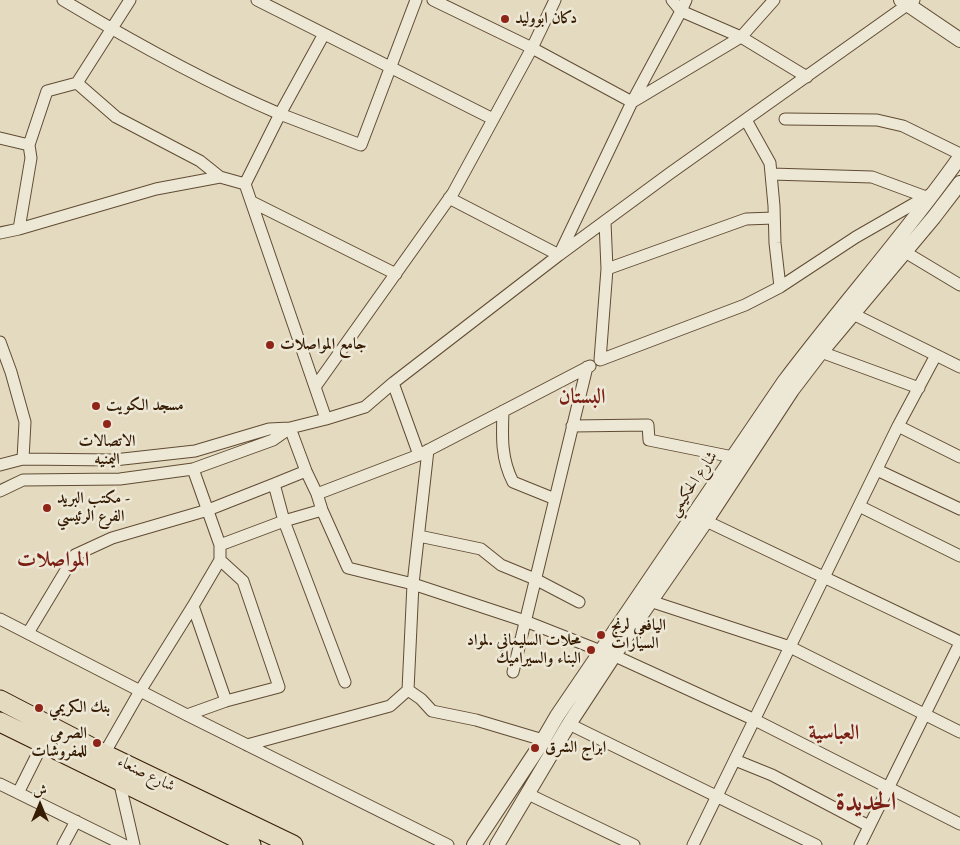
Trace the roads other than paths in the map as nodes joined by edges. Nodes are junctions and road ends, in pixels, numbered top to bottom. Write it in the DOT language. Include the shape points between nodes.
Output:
graph roads {
  1 [pos="63,0"];
  2 [pos="130,0"];
  3 [pos="257,0"];
  4 [pos="416,0"];
  5 [pos="433,0"];
  6 [pos="555,0"];
  7 [pos="672,0"];
  8 [pos="686,0"];
  9 [pos="774,0"];
  10 [pos="908,2"];
  11 [pos="681,11"];
  12 [pos="112,29"];
  13 [pos="324,34"];
  14 [pos="741,37"];
  15 [pos="960,40"];
  16 [pos="532,48"];
  17 [pos="391,67"];
  18 [pos="807,77"];
  19 [pos="77,83"];
  20 [pos="632,102"];
  21 [pos="280,114"];
  22 [pos="493,119"];
  23 [pos="786,119"];
  24 [pos="746,120"];
  25 [pos="0,138"];
  26 [pos="29,145"];
  27 [pos="960,155"];
  28 [pos="771,174"];
  29 [pos="220,177"];
  30 [pos="960,183"];
  31 [pos="245,184"];
  32 [pos="931,194"];
  33 [pos="449,198"];
  34 [pos="252,202"];
  35 [pos="774,218"];
  36 [pos="605,222"];
  37 [pos="19,229"];
  38 [pos="0,233"];
  39 [pos="905,252"];
  40 [pos="559,255"];
  41 [pos="607,269"];
  42 [pos="396,274"];
  43 [pos="960,285"];
  44 [pos="780,287"];
  45 [pos="853,314"];
  46 [pos="0,342"];
  47 [pos="821,352"];
  48 [pos="936,355"];
  49 [pos="600,360"];
  50 [pos="587,367"];
  51 [pos="960,368"];
  52 [pos="393,383"];
  53 [pos="315,387"];
  54 [pos="918,388"];
  55 [pos="503,411"];
  56 [pos="326,419"];
  57 [pos="572,426"];
  58 [pos="898,426"];
  59 [pos="290,428"];
  60 [pos="424,452"];
  61 [pos="958,452"];
  62 [pos="733,457"];
  63 [pos="23,459"];
  64 [pos="0,465"];
  65 [pos="193,469"];
  66 [pos="877,470"];
  67 [pos="306,471"];
  68 [pos="274,484"];
  69 [pos="0,491"];
  70 [pos="318,494"];
  71 [pos="554,499"];
  72 [pos="860,506"];
  73 [pos="960,509"];
  74 [pos="208,510"];
  75 [pos="322,510"];
  76 [pos="284,521"];
  77 [pos="706,521"];
  78 [pos="419,536"];
  79 [pos="220,545"];
  80 [pos="960,556"];
  81 [pos="220,560"];
  82 [pos="825,577"];
  83 [pos="535,579"];
  84 [pos="413,584"];
  85 [pos="650,601"];
  86 [pos="579,602"];
  87 [pos="193,606"];
  88 [pos="0,619"];
  89 [pos="525,621"];
  90 [pos="28,633"];
  91 [pos="960,643"];
  92 [pos="790,647"];
  93 [pos="607,653"];
  94 [pos="513,672"];
  95 [pos="344,682"];
  96 [pos="408,690"];
  97 [pos="140,691"];
  98 [pos="0,700"];
  99 [pos="226,701"];
  100 [pos="925,714"];
  101 [pos="187,715"];
  102 [pos="754,720"];
  103 [pos="0,722"];
  104 [pos="569,724"];
  105 [pos="960,732"];
  106 [pos="543,740"];
  107 [pos="43,743"];
  108 [pos="247,744"];
  109 [pos="104,754"];
  110 [pos="735,760"];
  111 [pos="119,780"];
  112 [pos="0,784"];
  113 [pos="888,788"];
  114 [pos="18,793"];
  115 [pos="528,794"];
  116 [pos="717,796"];
  117 [pos="76,821"];
  118 [pos="960,824"];
  119 [pos="869,826"];
  120 [pos="134,844"];
  121 [pos="289,844"];
  122 [pos="63,845"];
  123 [pos="251,845"];
  124 [pos="448,845"];
  125 [pos="474,845"];
  126 [pos="497,845"];
  127 [pos="634,845"];
  128 [pos="693,845"];
  129 [pos="816,845"];
  130 [pos="860,845"];
  1 -- 12 [label="street"];
  2 -- 12 [label="street"];
  3 -- 13 [label="street"];
  4 -- 17 [label="street"];
  5 -- 16 [label="street"];
  6 -- 16 [label="street"];
  7 -- 11 [label="street"];
  8 -- 11 [label="street"];
  9 -- 14 [label="street"];
  10 -- 15 [label="street"];
  10 -- 18 [label="street"];
  11 -- 14 [label="street"];
  11 -- 20 [label="street"];
  12 -- 19 [label="street"];
  12 -- 21 [label="street" via="234,94"];
  13 -- 17 [label="street"];
  13 -- 21 [label="street"];
  14 -- 18 [label="street"];
  14 -- 20 [label="street"];
  16 -- 20 [label="street"];
  16 -- 22 [label="street"];
  17 -- 21 [label="street" via="361,145"];
  17 -- 22 [label="street"];
  18 -- 24 [label="street"];
  19 -- 26 [label="street" via="47,91"];
  19 -- 29 [label="street" via="116,117 200,160"];
  20 -- 40 [label="street"];
  21 -- 31 [label="street"];
  22 -- 33 [label="street"];
  23 -- 27 [label="street" via="877,120 904,126"];
  24 -- 28 [label="street" via="770,163"];
  24 -- 36 [label="street"];
  25 -- 26 [label="street"];
  26 -- 37 [label="street" via="31,158"];
  27 -- 32 [label="street, شارع الحكيمي"];
  28 -- 32 [label="street" via="872,177"];
  28 -- 35 [label="street"];
  29 -- 31 [label="street"];
  29 -- 37 [label="street" via="156,189"];
  30 -- 39 [label="street, شارع الحكيمي"];
  31 -- 34 [label="street"];
  32 -- 44 [label="street" via="856,237"];
  32 -- 62 [label="street, شارع الحكيمي" via="924,208 812,344"];
  33 -- 40 [label="street"];
  33 -- 42 [label="street"];
  34 -- 42 [label="street"];
  34 -- 53 [label="street"];
  35 -- 41 [label="street" via="746,219"];
  35 -- 44 [label="street"];
  36 -- 40 [label="street"];
  36 -- 41 [label="street"];
  37 -- 38 [label="street"];
  39 -- 43 [label="street"];
  39 -- 45 [label="street, شارع الحكيمي"];
  40 -- 52 [label="street"];
  41 -- 49 [label="street"];
  42 -- 53 [label="street"];
  44 -- 49 [label="street" via="745,305"];
  45 -- 47 [label="street, شارع الحكيمي"];
  45 -- 48 [label="street"];
  46 -- 63 [label="street" via="25,422"];
  47 -- 54 [label="street"];
  47 -- 77 [label="street, شارع الحكيمي" via="792,390"];
  48 -- 51 [label="street"];
  48 -- 54 [label="street"];
  49 -- 50 [label="street"];
  50 -- 55 [label="street"];
  50 -- 57 [label="street"];
  52 -- 56 [label="street" via="365,407"];
  52 -- 60 [label="street"];
  53 -- 56 [label="street"];
  54 -- 58 [label="street"];
  55 -- 60 [label="street"];
  55 -- 71 [label="street" via="501,439 507,472 513,482"];
  56 -- 59 [label="street"];
  57 -- 62 [label="street" via="648,425 649,440"];
  57 -- 71 [label="street"];
  58 -- 61 [label="street"];
  58 -- 66 [label="street"];
  59 -- 63 [label="street" via="269,429 195,452 114,460"];
  59 -- 65 [label="street" via="273,440"];
  59 -- 67 [label="street"];
  60 -- 70 [label="street"];
  60 -- 78 [label="street"];
  62 -- 93 [label="street, شارع الحكيمي"];
  63 -- 64 [label="street"];
  65 -- 69 [label="street" via="120,479 23,480"];
  65 -- 74 [label="street"];
  66 -- 72 [label="street"];
  66 -- 73 [label="street"];
  67 -- 68 [label="street"];
  67 -- 70 [label="street"];
  68 -- 74 [label="street"];
  68 -- 76 [label="street"];
  70 -- 75 [label="street"];
  71 -- 83 [label="street"];
  72 -- 80 [label="street"];
  72 -- 82 [label="street"];
  74 -- 79 [label="street"];
  74 -- 90 [label="street" via="112,538 75,555"];
  75 -- 76 [label="street"];
  75 -- 84 [label="street" via="348,568"];
  76 -- 79 [label="street"];
  76 -- 95 [label="street"];
  77 -- 82 [label="street"];
  77 -- 85 [label="street, شارع الحكيمي"];
  78 -- 83 [label="street" via="481,549 501,565"];
  78 -- 84 [label="street"];
  79 -- 81 [label="street"];
  81 -- 87 [label="street"];
  81 -- 99 [label="street" via="243,581 279,687"];
  82 -- 91 [label="street"];
  82 -- 92 [label="street"];
  83 -- 86 [label="street"];
  83 -- 89 [label="street"];
  84 -- 89 [label="street"];
  84 -- 96 [label="street"];
  85 -- 92 [label="street"];
  85 -- 93 [label="street, شارع الحكيمي"];
  87 -- 97 [label="street"];
  87 -- 99 [label="street"];
  88 -- 90 [label="street"];
  89 -- 93 [label="street"];
  89 -- 94 [label="street"];
  90 -- 97 [label="street"];
  91 -- 100 [label="street"];
  92 -- 100 [label="street"];
  92 -- 102 [label="street"];
  93 -- 102 [label="street"];
  93 -- 104 [label="street, شارع الحكيمي"];
  93 -- 106 [label="street, شارع الحكيمي" via="557,716"];
  96 -- 106 [label="street" via="432,711"];
  96 -- 108 [label="street" via="390,706"];
  97 -- 101 [label="street"];
  97 -- 109 [label="street"];
  98 -- 109 [label="highway, شارع صنعاء"];
  99 -- 101 [label="street"];
  100 -- 105 [label="street"];
  100 -- 113 [label="street"];
  101 -- 108 [label="street"];
  102 -- 110 [label="street"];
  102 -- 113 [label="street"];
  103 -- 107 [label="highway, شارع صنعاء"];
  104 -- 115 [label="street, شارع الحكيمي"];
  104 -- 116 [label="street"];
  106 -- 125 [label="street, شارع الحكيمي"];
  107 -- 111 [label="highway, شارع صنعاء"];
  107 -- 114 [label="street"];
  108 -- 124 [label="street"];
  109 -- 121 [label="highway, شارع صنعاء"];
  110 -- 116 [label="street"];
  110 -- 119 [label="street" via="772,775"];
  111 -- 120 [label="street"];
  111 -- 123 [label="highway, شارع صنعاء"];
  112 -- 114 [label="street"];
  113 -- 118 [label="street"];
  113 -- 119 [label="street"];
  114 -- 117 [label="street"];
  115 -- 126 [label="street, شارع الحكيمي"];
  115 -- 127 [label="street"];
  116 -- 128 [label="street"];
  116 -- 129 [label="street"];
  117 -- 120 [label="street"];
  117 -- 122 [label="street"];
  119 -- 130 [label="street"];
}
